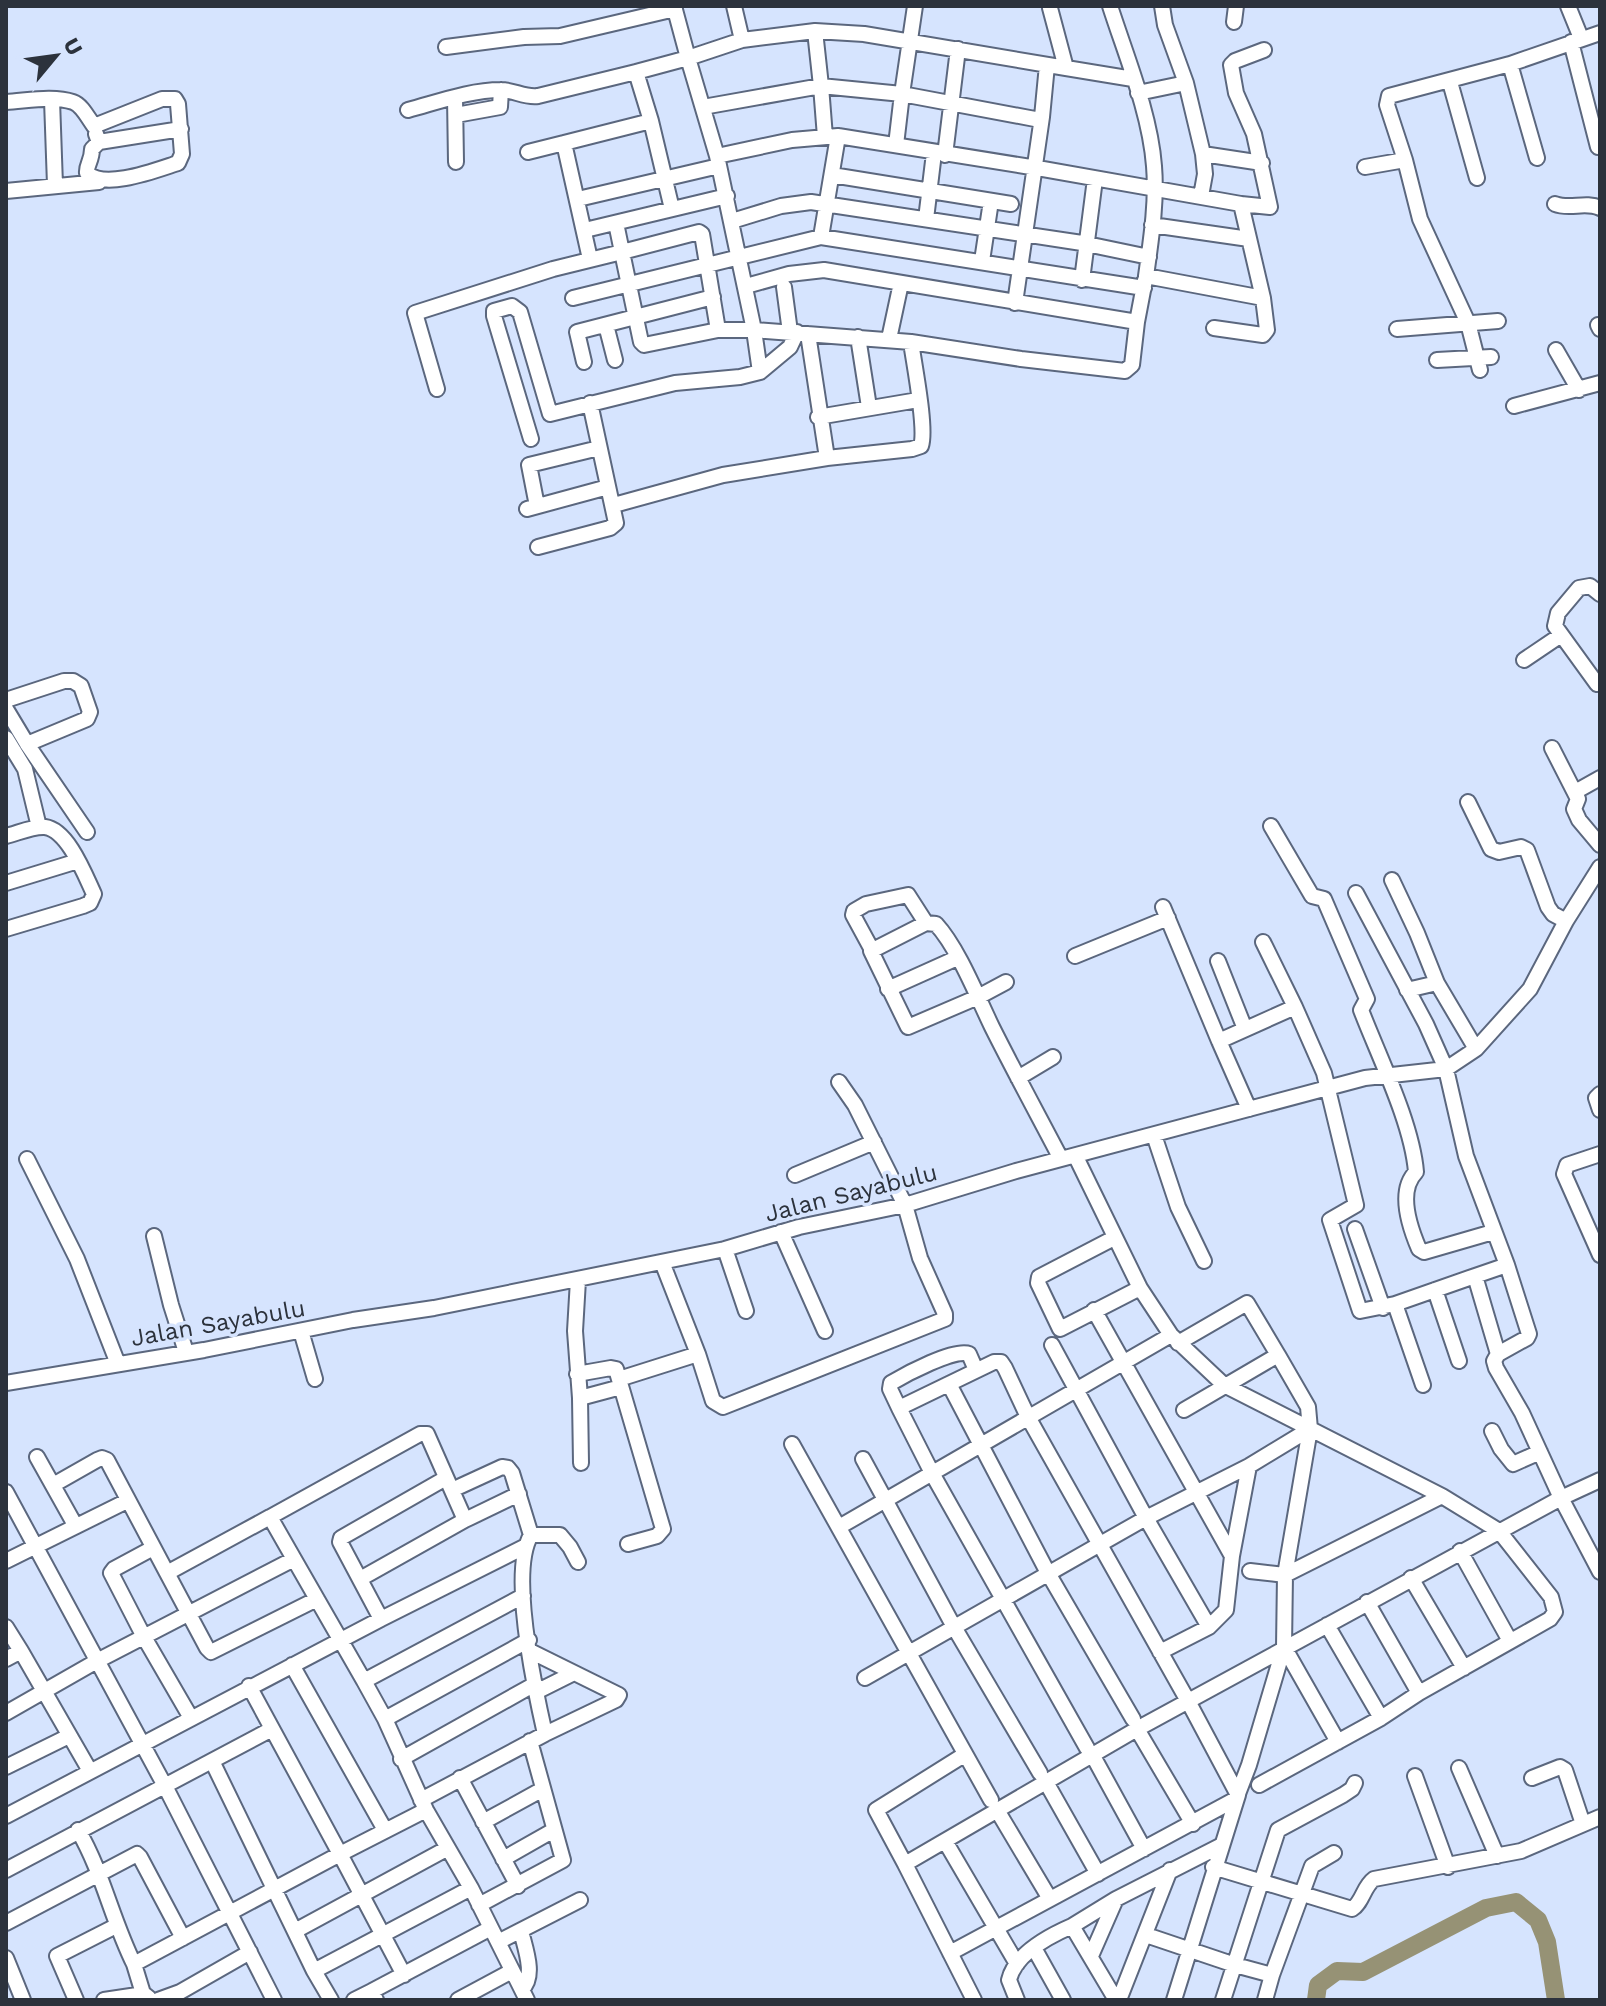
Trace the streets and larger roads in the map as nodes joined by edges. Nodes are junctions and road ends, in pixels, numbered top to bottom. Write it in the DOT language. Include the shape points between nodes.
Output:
graph roads {
  1 [pos="734,6"];
  2 [pos="915,6"];
  3 [pos="1110,6"];
  4 [pos="1162,6"];
  5 [pos="1236,6"];
  6 [pos="1568,6"];
  7 [pos="1045,7"];
  8 [pos="674,8"];
  9 [pos="1234,22"];
  10 [pos="815,31"];
  11 [pos="1600,33"];
  12 [pos="742,40"];
  13 [pos="1576,40"];
  14 [pos="909,41"];
  15 [pos="446,47"];
  16 [pos="958,49"];
  17 [pos="1264,50"];
  18 [pos="688,58"];
  19 [pos="1510,64"];
  20 [pos="1047,65"];
  21 [pos="1066,68"];
  22 [pos="636,72"];
  23 [pos="1450,82"];
  24 [pos="1186,83"];
  25 [pos="821,86"];
  26 [pos="1136,86"];
  27 [pos="501,90"];
  28 [pos="902,94"];
  29 [pos="455,98"];
  30 [pos="52,100"];
  31 [pos="6,102"];
  32 [pos="950,104"];
  33 [pos="703,107"];
  34 [pos="408,110"];
  35 [pos="456,115"];
  36 [pos="1042,117"];
  37 [pos="651,121"];
  38 [pos="1596,121"];
  39 [pos="94,126"];
  40 [pos="181,129"];
  41 [pos="832,136"];
  42 [pos="99,142"];
  43 [pos="564,143"];
  44 [pos="896,145"];
  45 [pos="1598,147"];
  46 [pos="528,152"];
  47 [pos="940,154"];
  48 [pos="1203,154"];
  49 [pos="1537,158"];
  50 [pos="1405,160"];
  51 [pos="718,161"];
  52 [pos="456,162"];
  53 [pos="1262,163"];
  54 [pos="1365,167"];
  55 [pos="1035,168"];
  56 [pos="832,175"];
  57 [pos="665,178"];
  58 [pos="1477,178"];
  59 [pos="1095,179"];
  60 [pos="112,181"];
  61 [pos="55,185"];
  62 [pos="1155,188"];
  63 [pos="929,190"];
  64 [pos="6,191"];
  65 [pos="727,196"];
  66 [pos="1201,196"];
  67 [pos="578,199"];
  68 [pos="991,201"];
  69 [pos="827,203"];
  70 [pos="1011,204"];
  71 [pos="1241,204"];
  72 [pos="1555,204"];
  73 [pos="1600,208"];
  74 [pos="672,209"];
  75 [pos="926,219"];
  76 [pos="732,221"];
  77 [pos="616,223"];
  78 [pos="1152,225"];
  79 [pos="987,228"];
  80 [pos="585,230"];
  81 [pos="1025,234"];
  82 [pos="821,237"];
  83 [pos="1249,239"];
  84 [pos="1086,243"];
  85 [pos="622,252"];
  86 [pos="739,257"];
  87 [pos="1149,257"];
  88 [pos="590,259"];
  89 [pos="982,261"];
  90 [pos="707,265"];
  91 [pos="1020,268"];
  92 [pos="1082,280"];
  93 [pos="1145,282"];
  94 [pos="901,283"];
  95 [pos="628,285"];
  96 [pos="746,286"];
  97 [pos="784,287"];
  98 [pos="713,297"];
  99 [pos="573,298"];
  100 [pos="1263,298"];
  101 [pos="1015,303"];
  102 [pos="637,317"];
  103 [pos="1498,321"];
  104 [pos="1137,322"];
  105 [pos="1468,323"];
  106 [pos="606,325"];
  107 [pos="1214,328"];
  108 [pos="1397,329"];
  109 [pos="718,330"];
  110 [pos="754,330"];
  111 [pos="798,333"];
  112 [pos="858,337"];
  113 [pos="889,339"];
  114 [pos="911,342"];
  115 [pos="1556,350"];
  116 [pos="532,357"];
  117 [pos="615,360"];
  118 [pos="1437,360"];
  119 [pos="584,362"];
  120 [pos="509,364"];
  121 [pos="760,372"];
  122 [pos="1600,383"];
  123 [pos="437,389"];
  124 [pos="1579,390"];
  125 [pos="918,400"];
  126 [pos="590,403"];
  127 [pos="1514,406"];
  128 [pos="869,407"];
  129 [pos="818,417"];
  130 [pos="531,439"];
  131 [pos="599,448"];
  132 [pos="827,458"];
  133 [pos="608,487"];
  134 [pos="614,505"];
  135 [pos="538,547"];
  136 [pos="1600,594"];
  137 [pos="1561,635"];
  138 [pos="1524,660"];
  139 [pos="1599,687"];
  140 [pos="7,699"];
  141 [pos="6,738"];
  142 [pos="27,744"];
  143 [pos="1552,748"];
  144 [pos="1600,778"];
  145 [pos="1575,792"];
  146 [pos="1468,802"];
  147 [pos="1271,826"];
  148 [pos="39,827"];
  149 [pos="87,832"];
  150 [pos="6,836"];
  151 [pos="1600,845"];
  152 [pos="78,861"];
  153 [pos="1600,867"];
  154 [pos="1392,880"];
  155 [pos="6,883"];
  156 [pos="1356,893"];
  157 [pos="1566,921"];
  158 [pos="926,923"];
  159 [pos="6,929"];
  160 [pos="1263,942"];
  161 [pos="872,950"];
  162 [pos="1075,956"];
  163 [pos="957,958"];
  164 [pos="1218,961"];
  165 [pos="1006,982"];
  166 [pos="1437,983"];
  167 [pos="888,989"];
  168 [pos="1407,990"];
  169 [pos="978,997"];
  170 [pos="1295,1007"];
  171 [pos="1245,1029"];
  172 [pos="1219,1041"];
  173 [pos="1476,1049"];
  174 [pos="1053,1057"];
  175 [pos="1446,1069"];
  176 [pos="1385,1075"];
  177 [pos="1018,1078"];
  178 [pos="839,1082"];
  179 [pos="1328,1088"];
  180 [pos="1600,1094"];
  181 [pos="1249,1109"];
  182 [pos="1600,1110"];
  183 [pos="1154,1135"];
  184 [pos="874,1142"];
  185 [pos="1600,1154"];
  186 [pos="1068,1158"];
  187 [pos="27,1159"];
  188 [pos="795,1175"];
  189 [pos="905,1205"];
  190 [pos="1355,1229"];
  191 [pos="781,1232"];
  192 [pos="1493,1232"];
  193 [pos="154,1236"];
  194 [pos="1114,1238"];
  195 [pos="725,1249"];
  196 [pos="1600,1255"];
  197 [pos="1204,1261"];
  198 [pos="662,1262"];
  199 [pos="1507,1265"];
  200 [pos="1475,1276"];
  201 [pos="578,1280"];
  202 [pos="1140,1288"];
  203 [pos="1435,1290"];
  204 [pos="1389,1306"];
  205 [pos="1094,1310"];
  206 [pos="746,1311"];
  207 [pos="301,1331"];
  208 [pos="825,1331"];
  209 [pos="1174,1339"];
  210 [pos="1052,1345"];
  211 [pos="186,1352"];
  212 [pos="698,1354"];
  213 [pos="1498,1354"];
  214 [pos="1278,1355"];
  215 [pos="1459,1361"];
  216 [pos="118,1364"];
  217 [pos="1125,1364"];
  218 [pos="976,1370"];
  219 [pos="577,1374"];
  220 [pos="315,1379"];
  221 [pos="6,1383"];
  222 [pos="620,1383"];
  223 [pos="949,1384"];
  224 [pos="1224,1385"];
  225 [pos="1423,1385"];
  226 [pos="1076,1390"];
  227 [pos="580,1398"];
  228 [pos="899,1408"];
  229 [pos="1184,1410"];
  230 [pos="1028,1417"];
  231 [pos="1310,1429"];
  232 [pos="1492,1431"];
  233 [pos="792,1444"];
  234 [pos="981,1446"];
  235 [pos="1540,1452"];
  236 [pos="37,1457"];
  237 [pos="863,1459"];
  238 [pos="581,1463"];
  239 [pos="1249,1466"];
  240 [pos="933,1475"];
  241 [pos="1600,1480"];
  242 [pos="449,1484"];
  243 [pos="53,1485"];
  244 [pos="6,1492"];
  245 [pos="1198,1492"];
  246 [pos="519,1494"];
  247 [pos="1442,1496"];
  248 [pos="1561,1498"];
  249 [pos="885,1500"];
  250 [pos="127,1501"];
  251 [pos="270,1517"];
  252 [pos="1146,1518"];
  253 [pos="465,1520"];
  254 [pos="75,1525"];
  255 [pos="839,1527"];
  256 [pos="1499,1531"];
  257 [pos="528,1541"];
  258 [pos="628,1544"];
  259 [pos="1100,1545"];
  260 [pos="34,1547"];
  261 [pos="153,1548"];
  262 [pos="1460,1551"];
  263 [pos="1232,1556"];
  264 [pos="294,1559"];
  265 [pos="6,1561"];
  266 [pos="578,1562"];
  267 [pos="1250,1571"];
  268 [pos="1600,1572"];
  269 [pos="167,1573"];
  270 [pos="1048,1573"];
  271 [pos="1285,1575"];
  272 [pos="1411,1578"];
  273 [pos="360,1579"];
  274 [pos="523,1596"];
  275 [pos="317,1599"];
  276 [pos="1004,1601"];
  277 [pos="1367,1602"];
  278 [pos="189,1614"];
  279 [pos="381,1619"];
  280 [pos="1327,1625"];
  281 [pos="6,1627"];
  282 [pos="954,1627"];
  283 [pos="1209,1627"];
  284 [pos="144,1637"];
  285 [pos="342,1641"];
  286 [pos="1510,1641"];
  287 [pos="530,1645"];
  288 [pos="1284,1647"];
  289 [pos="21,1651"];
  290 [pos="1160,1652"];
  291 [pos="908,1655"];
  292 [pos="6,1659"];
  293 [pos="97,1661"];
  294 [pos="292,1665"];
  295 [pos="1464,1668"];
  296 [pos="574,1673"];
  297 [pos="865,1678"];
  298 [pos="364,1681"];
  299 [pos="249,1686"];
  300 [pos="536,1688"];
  301 [pos="45,1691"];
  302 [pos="1419,1693"];
  303 [pos="1188,1701"];
  304 [pos="6,1713"];
  305 [pos="191,1718"];
  306 [pos="1381,1718"];
  307 [pos="385,1719"];
  308 [pos="1135,1724"];
  309 [pos="272,1729"];
  310 [pos="545,1734"];
  311 [pos="69,1736"];
  312 [pos="530,1741"];
  313 [pos="1338,1742"];
  314 [pos="142,1743"];
  315 [pos="1090,1752"];
  316 [pos="964,1755"];
  317 [pos="401,1759"];
  318 [pos="212,1761"];
  319 [pos="6,1767"];
  320 [pos="1459,1768"];
  321 [pos="90,1771"];
  322 [pos="1415,1776"];
  323 [pos="460,1778"];
  324 [pos="1043,1778"];
  325 [pos="1532,1778"];
  326 [pos="1355,1783"];
  327 [pos="1259,1785"];
  328 [pos="165,1786"];
  329 [pos="543,1789"];
  330 [pos="1236,1799"];
  331 [pos="424,1805"];
  332 [pos="994,1805"];
  333 [pos="6,1816"];
  334 [pos="1600,1817"];
  335 [pos="483,1822"];
  336 [pos="1193,1824"];
  337 [pos="1583,1824"];
  338 [pos="78,1830"];
  339 [pos="385,1830"];
  340 [pos="554,1830"];
  341 [pos="945,1841"];
  342 [pos="1220,1846"];
  343 [pos="448,1848"];
  344 [pos="1144,1849"];
  345 [pos="1334,1853"];
  346 [pos="340,1854"];
  347 [pos="1497,1856"];
  348 [pos="503,1859"];
  349 [pos="905,1864"];
  350 [pos="1213,1867"];
  351 [pos="1448,1867"];
  352 [pos="6,1870"];
  353 [pos="1170,1870"];
  354 [pos="101,1874"];
  355 [pos="1098,1874"];
  356 [pos="1261,1883"];
  357 [pos="518,1886"];
  358 [pos="471,1888"];
  359 [pos="274,1889"];
  360 [pos="362,1895"];
  361 [pos="1302,1895"];
  362 [pos="1050,1899"];
  363 [pos="1116,1899"];
  364 [pos="580,1900"];
  365 [pos="479,1905"];
  366 [pos="230,1913"];
  367 [pos="6,1923"];
  368 [pos="116,1926"];
  369 [pos="1072,1926"];
  370 [pos="996,1928"];
  371 [pos="295,1931"];
  372 [pos="521,1931"];
  373 [pos="382,1935"];
  374 [pos="494,1935"];
  375 [pos="1146,1935"];
  376 [pos="183,1938"];
  377 [pos="1034,1948"];
  378 [pos="1190,1949"];
  379 [pos="250,1952"];
  380 [pos="950,1953"];
  381 [pos="1091,1956"];
  382 [pos="134,1964"];
  383 [pos="1017,1964"];
  384 [pos="1235,1965"];
  385 [pos="7,1966"];
  386 [pos="314,1971"];
  387 [pos="512,1971"];
  388 [pos="404,1975"];
  389 [pos="1272,1975"];
  390 [pos="524,1994"];
  391 [pos="181,1996"];
  392 [pos="374,1996"];
  393 [pos="149,1998"];
  394 [pos="268,1998"];
  395 [pos="23,2000"];
  396 [pos="76,2000"];
  397 [pos="104,2000"];
  398 [pos="331,2000"];
  399 [pos="354,2000"];
  400 [pos="458,2000"];
  401 [pos="974,2000"];
  402 [pos="1017,2000"];
  403 [pos="1063,2000"];
  404 [pos="1117,2000"];
  405 [pos="1174,2000"];
  406 [pos="1223,2000"];
  407 [pos="1265,2000"];
  1 -- 12 [label="street"];
  2 -- 14 [label="street"];
  3 -- 26 [label="street"];
  4 -- 24 [label="street"];
  5 -- 9 [label="street"];
  6 -- 13 [label="street"];
  7 -- 21 [label="street"];
  8 -- 15 [label="street" via="560,36"];
  8 -- 18 [label="street"];
  10 -- 12 [label="street"];
  10 -- 14 [label="street"];
  10 -- 25 [label="street"];
  11 -- 13 [label="street"];
  12 -- 18 [label="street"];
  13 -- 19 [label="street"];
  13 -- 38 [label="street"];
  14 -- 16 [label="street"];
  14 -- 28 [label="street"];
  16 -- 20 [label="street"];
  16 -- 32 [label="street"];
  17 -- 53 [label="street" via="1235,61 1231,70"];
  18 -- 22 [label="street"];
  18 -- 33 [label="street"];
  19 -- 23 [label="street"];
  19 -- 49 [label="street"];
  20 -- 21 [label="street"];
  20 -- 36 [label="street"];
  21 -- 26 [label="street"];
  22 -- 27 [label="street" via="538,96"];
  22 -- 37 [label="street"];
  23 -- 50 [label="street" via="1387,99"];
  23 -- 58 [label="street"];
  24 -- 26 [label="street"];
  24 -- 48 [label="street"];
  25 -- 28 [label="street"];
  25 -- 33 [label="street"];
  25 -- 41 [label="street"];
  26 -- 62 [label="street"];
  27 -- 29 [label="street"];
  27 -- 35 [label="street" via="500,107"];
  28 -- 32 [label="street"];
  28 -- 44 [label="street"];
  29 -- 34 [label="street"];
  29 -- 35 [label="street"];
  30 -- 31 [label="street"];
  30 -- 39 [label="street" via="73,102"];
  30 -- 61 [label="street"];
  32 -- 36 [label="street"];
  32 -- 47 [label="street"];
  33 -- 51 [label="street"];
  35 -- 52 [label="street"];
  36 -- 55 [label="street"];
  37 -- 43 [label="street"];
  37 -- 57 [label="street"];
  38 -- 45 [label="street"];
  39 -- 40 [label="street" via="168,98 178,104"];
  39 -- 42 [label="street"];
  40 -- 42 [label="street"];
  40 -- 60 [label="street" via="178,163"];
  41 -- 44 [label="street"];
  41 -- 51 [label="street" via="792,140"];
  41 -- 56 [label="street"];
  42 -- 60 [label="street" via="92,149 87,173"];
  43 -- 46 [label="street"];
  43 -- 67 [label="street"];
  44 -- 47 [label="street"];
  47 -- 55 [label="street"];
  47 -- 63 [label="street"];
  48 -- 53 [label="street"];
  48 -- 66 [label="street"];
  50 -- 54 [label="street"];
  50 -- 105 [label="street" via="1420,219"];
  51 -- 57 [label="street"];
  51 -- 65 [label="street"];
  53 -- 71 [label="street" via="1270,207"];
  55 -- 59 [label="street"];
  55 -- 81 [label="street"];
  56 -- 63 [label="street"];
  56 -- 69 [label="street"];
  57 -- 67 [label="street"];
  57 -- 74 [label="street"];
  59 -- 62 [label="street"];
  59 -- 84 [label="street"];
  60 -- 61 [label="street"];
  61 -- 64 [label="street"];
  62 -- 66 [label="street"];
  62 -- 78 [label="street"];
  63 -- 68 [label="street"];
  63 -- 75 [label="street"];
  65 -- 74 [label="street"];
  65 -- 76 [label="street"];
  66 -- 71 [label="street"];
  67 -- 80 [label="street"];
  68 -- 70 [label="street"];
  68 -- 79 [label="street"];
  69 -- 75 [label="street"];
  69 -- 76 [label="street" via="781,206"];
  69 -- 82 [label="street"];
  71 -- 83 [label="street"];
  72 -- 73 [label="street"];
  74 -- 77 [label="street"];
  75 -- 79 [label="street"];
  76 -- 86 [label="street"];
  77 -- 80 [label="street"];
  77 -- 85 [label="street"];
  78 -- 83 [label="street"];
  78 -- 87 [label="street"];
  79 -- 81 [label="street"];
  79 -- 89 [label="street"];
  80 -- 88 [label="street"];
  81 -- 84 [label="street"];
  81 -- 91 [label="street"];
  82 -- 86 [label="street"];
  82 -- 89 [label="street"];
  83 -- 100 [label="street"];
  84 -- 87 [label="street"];
  84 -- 92 [label="street"];
  85 -- 88 [label="street"];
  85 -- 90 [label="street" via="699,232"];
  85 -- 95 [label="street"];
  86 -- 90 [label="street"];
  86 -- 96 [label="street"];
  87 -- 93 [label="street"];
  88 -- 123 [label="street" via="415,313"];
  89 -- 91 [label="street"];
  90 -- 95 [label="street"];
  90 -- 98 [label="street"];
  91 -- 92 [label="street"];
  91 -- 101 [label="street"];
  92 -- 93 [label="street"];
  93 -- 100 [label="street"];
  93 -- 104 [label="street"];
  94 -- 96 [label="street" via="817,270"];
  94 -- 101 [label="street"];
  94 -- 113 [label="street"];
  95 -- 99 [label="street"];
  95 -- 102 [label="street"];
  96 -- 110 [label="street"];
  97 -- 111 [label="street"];
  98 -- 102 [label="street"];
  98 -- 109 [label="street"];
  100 -- 107 [label="street" via="1263,335"];
  101 -- 104 [label="street"];
  102 -- 106 [label="street"];
  102 -- 109 [label="street" via="644,345"];
  103 -- 105 [label="street"];
  104 -- 114 [label="street" via="1132,365 1125,371"];
  105 -- 108 [label="street"];
  105 -- 118 [label="street" via="1483,361"];
  106 -- 117 [label="street"];
  106 -- 119 [label="street" via="577,332"];
  109 -- 110 [label="street"];
  110 -- 111 [label="street"];
  110 -- 121 [label="street"];
  111 -- 112 [label="street"];
  111 -- 121 [label="street" via="784,354"];
  111 -- 129 [label="street"];
  112 -- 113 [label="street"];
  112 -- 128 [label="street"];
  113 -- 114 [label="street"];
  114 -- 125 [label="street"];
  115 -- 124 [label="street"];
  116 -- 120 [label="street"];
  116 -- 120 [label="street" via="520,312 506,307 494,316"];
  116 -- 126 [label="street" via="552,420"];
  120 -- 130 [label="street"];
  121 -- 126 [label="street" via="675,383"];
  122 -- 124 [label="street"];
  124 -- 127 [label="street"];
  125 -- 128 [label="street"];
  125 -- 132 [label="street" via="921,446"];
  126 -- 131 [label="street"];
  128 -- 129 [label="street"];
  129 -- 132 [label="street"];
  131 -- 133 [label="street"];
  131 -- 133 [label="street" via="529,465 532,508"];
  132 -- 134 [label="street" via="723,475"];
  133 -- 134 [label="street"];
  134 -- 135 [label="street" via="616,520 610,528"];
  136 -- 137 [label="street" via="1590,586 1579,588 1555,619"];
  137 -- 138 [label="street"];
  137 -- 139 [label="street"];
  140 -- 142 [label="street"];
  140 -- 142 [label="street" via="69,681 81,686 90,710 87,719"];
  141 -- 148 [label="street" via="25,769"];
  142 -- 149 [label="street"];
  143 -- 145 [label="street"];
  144 -- 145 [label="street"];
  145 -- 151 [label="street" via="1579,820"];
  146 -- 157 [label="street" via="1491,849 1527,850 1548,907"];
  147 -- 176 [label="street" via="1312,896 1324,899 1367,999 1361,1010"];
  148 -- 150 [label="street"];
  148 -- 152 [label="street" via="58,833"];
  152 -- 155 [label="street"];
  152 -- 159 [label="street" via="94,894 90,903"];
  153 -- 157 [label="street, Jalan Sayabulu"];
  154 -- 166 [label="street"];
  156 -- 168 [label="street"];
  157 -- 173 [label="street, Jalan Sayabulu" via="1530,989"];
  158 -- 161 [label="street"];
  158 -- 161 [label="street" via="905,894 866,904 853,915"];
  158 -- 163 [label="street" via="941,929"];
  160 -- 170 [label="street"];
  161 -- 167 [label="street"];
  162 -- 172 [label="street" via="1166,912"];
  163 -- 167 [label="street"];
  163 -- 169 [label="street"];
  164 -- 171 [label="street"];
  165 -- 169 [label="street"];
  166 -- 168 [label="street"];
  166 -- 173 [label="street"];
  167 -- 169 [label="street" via="908,1027"];
  168 -- 175 [label="street"];
  169 -- 177 [label="street"];
  170 -- 171 [label="street"];
  170 -- 179 [label="street"];
  171 -- 172 [label="street"];
  172 -- 181 [label="street"];
  173 -- 175 [label="street, Jalan Sayabulu"];
  174 -- 177 [label="street"];
  175 -- 176 [label="street, Jalan Sayabulu"];
  175 -- 192 [label="street" via="1466,1156"];
  176 -- 179 [label="street, Jalan Sayabulu"];
  176 -- 192 [label="street" via="1416,1169 1408,1189 1408,1218 1419,1249 1429,1251"];
  177 -- 186 [label="street"];
  178 -- 184 [label="street"];
  179 -- 181 [label="street, Jalan Sayabulu"];
  179 -- 204 [label="street" via="1356,1205 1331,1222 1359,1308 1364,1312"];
  180 -- 182 [label="street"];
  181 -- 183 [label="street, Jalan Sayabulu"];
  183 -- 186 [label="street, Jalan Sayabulu"];
  183 -- 197 [label="street" via="1178,1207"];
  184 -- 188 [label="street"];
  184 -- 189 [label="street"];
  185 -- 196 [label="street" via="1567,1165 1564,1174"];
  186 -- 189 [label="street, Jalan Sayabulu"];
  186 -- 194 [label="street"];
  187 -- 216 [label="street" via="77,1259"];
  189 -- 191 [label="street, Jalan Sayabulu"];
  189 -- 212 [label="street" via="945,1319 723,1407 713,1401"];
  190 -- 204 [label="street"];
  191 -- 195 [label="street, Jalan Sayabulu"];
  191 -- 208 [label="street"];
  192 -- 199 [label="street"];
  193 -- 211 [label="street"];
  194 -- 202 [label="street"];
  194 -- 205 [label="street" via="1038,1280 1060,1329"];
  195 -- 198 [label="street, Jalan Sayabulu"];
  195 -- 206 [label="street"];
  198 -- 201 [label="street, Jalan Sayabulu"];
  198 -- 212 [label="street"];
  199 -- 200 [label="street"];
  199 -- 213 [label="street" via="1529,1334"];
  200 -- 203 [label="street"];
  200 -- 213 [label="street"];
  201 -- 207 [label="street, Jalan Sayabulu"];
  201 -- 219 [label="street"];
  202 -- 205 [label="street"];
  202 -- 209 [label="street"];
  203 -- 204 [label="street"];
  203 -- 215 [label="street"];
  204 -- 225 [label="street"];
  205 -- 217 [label="street"];
  207 -- 211 [label="street, Jalan Sayabulu"];
  207 -- 220 [label="street"];
  209 -- 214 [label="street" via="1247,1303"];
  209 -- 217 [label="street"];
  209 -- 224 [label="street"];
  210 -- 226 [label="street"];
  211 -- 216 [label="street, Jalan Sayabulu"];
  212 -- 222 [label="street"];
  213 -- 235 [label="street" via="1496,1368"];
  214 -- 224 [label="street"];
  214 -- 231 [label="street" via="1308,1407"];
  216 -- 221 [label="street, Jalan Sayabulu"];
  217 -- 226 [label="street"];
  217 -- 245 [label="street"];
  218 -- 223 [label="street"];
  218 -- 228 [label="street" via="969,1354 960,1351 914,1371 891,1383"];
  218 -- 230 [label="street" via="1001,1362"];
  219 -- 222 [label="street" via="614,1368"];
  219 -- 227 [label="street"];
  222 -- 227 [label="street"];
  222 -- 258 [label="street" via="663,1529 657,1536"];
  223 -- 228 [label="street"];
  223 -- 234 [label="street"];
  224 -- 229 [label="street"];
  224 -- 231 [label="street"];
  226 -- 230 [label="street"];
  226 -- 252 [label="street"];
  227 -- 238 [label="street"];
  228 -- 240 [label="street"];
  230 -- 234 [label="street"];
  230 -- 259 [label="street"];
  231 -- 239 [label="street"];
  231 -- 247 [label="street"];
  231 -- 271 [label="street"];
  232 -- 235 [label="street" via="1513,1464"];
  233 -- 255 [label="street"];
  234 -- 240 [label="street"];
  234 -- 270 [label="street"];
  235 -- 248 [label="street"];
  236 -- 243 [label="street"];
  237 -- 249 [label="street"];
  239 -- 245 [label="street"];
  239 -- 263 [label="street"];
  240 -- 249 [label="street"];
  240 -- 276 [label="street"];
  241 -- 248 [label="street"];
  242 -- 246 [label="street" via="502,1467 512,1473"];
  242 -- 251 [label="street" via="424,1433"];
  242 -- 253 [label="street"];
  242 -- 273 [label="street" via="344,1535 340,1542"];
  243 -- 250 [label="street" via="102,1458"];
  243 -- 254 [label="street"];
  244 -- 260 [label="street"];
  245 -- 252 [label="street"];
  245 -- 263 [label="street"];
  246 -- 253 [label="street"];
  246 -- 257 [label="street"];
  247 -- 256 [label="street"];
  247 -- 271 [label="street"];
  248 -- 256 [label="street"];
  248 -- 268 [label="street"];
  249 -- 255 [label="street"];
  249 -- 282 [label="street"];
  250 -- 254 [label="street"];
  250 -- 261 [label="street"];
  251 -- 264 [label="street"];
  251 -- 269 [label="street"];
  252 -- 259 [label="street"];
  252 -- 283 [label="street"];
  253 -- 273 [label="street"];
  254 -- 260 [label="street"];
  255 -- 291 [label="street"];
  256 -- 262 [label="street"];
  256 -- 286 [label="street" via="1551,1597 1555,1612"];
  257 -- 266 [label="street" via="560,1535"];
  257 -- 274 [label="street"];
  257 -- 279 [label="street"];
  259 -- 270 [label="street"];
  259 -- 290 [label="street"];
  260 -- 265 [label="street"];
  260 -- 293 [label="street"];
  261 -- 269 [label="street"];
  261 -- 284 [label="street" via="111,1573"];
  262 -- 272 [label="street"];
  262 -- 286 [label="street"];
  263 -- 283 [label="street" via="1227,1607"];
  264 -- 275 [label="street"];
  264 -- 278 [label="street"];
  267 -- 271 [label="street"];
  269 -- 278 [label="street"];
  270 -- 276 [label="street"];
  270 -- 308 [label="street"];
  271 -- 288 [label="street"];
  272 -- 277 [label="street"];
  272 -- 295 [label="street"];
  273 -- 279 [label="street"];
  274 -- 287 [label="street"];
  274 -- 298 [label="street"];
  275 -- 278 [label="street" via="211,1652"];
  275 -- 285 [label="street"];
  276 -- 282 [label="street"];
  276 -- 315 [label="street"];
  277 -- 280 [label="street"];
  277 -- 302 [label="street"];
  278 -- 284 [label="street"];
  279 -- 285 [label="street"];
  280 -- 288 [label="street"];
  280 -- 306 [label="street"];
  281 -- 289 [label="street"];
  282 -- 291 [label="street"];
  282 -- 324 [label="street"];
  283 -- 290 [label="street"];
  284 -- 293 [label="street"];
  284 -- 305 [label="street"];
  285 -- 294 [label="street"];
  285 -- 298 [label="street"];
  286 -- 295 [label="street"];
  287 -- 296 [label="street"];
  287 -- 300 [label="street"];
  287 -- 307 [label="street"];
  288 -- 303 [label="street"];
  288 -- 313 [label="street"];
  288 -- 330 [label="street"];
  289 -- 292 [label="street"];
  289 -- 301 [label="street"];
  290 -- 303 [label="street"];
  291 -- 297 [label="street"];
  291 -- 316 [label="street"];
  293 -- 301 [label="street"];
  293 -- 314 [label="street"];
  294 -- 299 [label="street"];
  294 -- 339 [label="street"];
  295 -- 302 [label="street"];
  296 -- 300 [label="street"];
  296 -- 310 [label="street" via="619,1697"];
  298 -- 307 [label="street"];
  299 -- 305 [label="street"];
  299 -- 309 [label="street"];
  300 -- 310 [label="street"];
  300 -- 317 [label="street"];
  301 -- 304 [label="street"];
  301 -- 311 [label="street"];
  302 -- 306 [label="street"];
  303 -- 308 [label="street"];
  303 -- 330 [label="street"];
  305 -- 314 [label="street"];
  306 -- 313 [label="street"];
  307 -- 317 [label="street"];
  308 -- 315 [label="street"];
  308 -- 336 [label="street"];
  309 -- 318 [label="street"];
  309 -- 346 [label="street"];
  310 -- 312 [label="street"];
  311 -- 319 [label="street"];
  311 -- 321 [label="street"];
  312 -- 323 [label="street"];
  312 -- 329 [label="street"];
  313 -- 327 [label="street"];
  314 -- 321 [label="street"];
  314 -- 328 [label="street"];
  315 -- 324 [label="street"];
  315 -- 344 [label="street"];
  316 -- 332 [label="street"];
  316 -- 349 [label="street" via="876,1810"];
  317 -- 331 [label="street"];
  318 -- 328 [label="street"];
  318 -- 359 [label="street"];
  320 -- 347 [label="street"];
  321 -- 333 [label="street"];
  322 -- 351 [label="street"];
  323 -- 331 [label="street"];
  323 -- 335 [label="street"];
  324 -- 332 [label="street"];
  324 -- 355 [label="street"];
  325 -- 337 [label="street" via="1560,1767 1565,1770"];
  326 -- 356 [label="street" via="1278,1830"];
  328 -- 338 [label="street"];
  328 -- 366 [label="street"];
  329 -- 335 [label="street"];
  329 -- 340 [label="street"];
  330 -- 336 [label="street"];
  330 -- 342 [label="street"];
  331 -- 339 [label="street"];
  331 -- 343 [label="street"];
  332 -- 341 [label="street"];
  332 -- 362 [label="street"];
  334 -- 337 [label="street"];
  335 -- 348 [label="street"];
  336 -- 344 [label="street"];
  337 -- 347 [label="street"];
  338 -- 352 [label="street"];
  338 -- 354 [label="street"];
  339 -- 346 [label="street"];
  340 -- 348 [label="street"];
  340 -- 357 [label="street" via="563,1860"];
  341 -- 349 [label="street"];
  341 -- 370 [label="street"];
  342 -- 350 [label="street"];
  342 -- 353 [label="street"];
  343 -- 358 [label="street"];
  343 -- 360 [label="street"];
  344 -- 355 [label="street"];
  345 -- 361 [label="street" via="1312,1866"];
  346 -- 359 [label="street"];
  346 -- 360 [label="street"];
  347 -- 351 [label="street"];
  348 -- 357 [label="street"];
  349 -- 380 [label="street"];
  350 -- 356 [label="street"];
  350 -- 378 [label="street"];
  351 -- 361 [label="street" via="1374,1879 1352,1909"];
  353 -- 363 [label="street"];
  353 -- 375 [label="street"];
  354 -- 367 [label="street"];
  354 -- 368 [label="street"];
  354 -- 376 [label="street" via="132,1855 140,1857"];
  355 -- 362 [label="street"];
  356 -- 361 [label="street"];
  356 -- 384 [label="street"];
  357 -- 365 [label="street"];
  358 -- 365 [label="street"];
  358 -- 373 [label="street"];
  359 -- 366 [label="street"];
  359 -- 371 [label="street"];
  360 -- 371 [label="street"];
  360 -- 373 [label="street"];
  361 -- 389 [label="street"];
  362 -- 370 [label="street"];
  363 -- 369 [label="street"];
  363 -- 381 [label="street"];
  364 -- 372 [label="street"];
  365 -- 374 [label="street"];
  366 -- 376 [label="street"];
  366 -- 379 [label="street"];
  368 -- 382 [label="street"];
  368 -- 396 [label="street" via="57,1956"];
  369 -- 377 [label="street"];
  369 -- 381 [label="street"];
  370 -- 380 [label="street"];
  370 -- 383 [label="street"];
  371 -- 386 [label="street"];
  372 -- 374 [label="street"];
  372 -- 390 [label="street" via="529,1973"];
  373 -- 386 [label="street"];
  373 -- 388 [label="street"];
  374 -- 387 [label="street"];
  374 -- 388 [label="street"];
  375 -- 378 [label="street"];
  375 -- 404 [label="street"];
  376 -- 382 [label="street"];
  377 -- 383 [label="street"];
  377 -- 403 [label="street"];
  378 -- 384 [label="street"];
  378 -- 405 [label="street"];
  379 -- 391 [label="street"];
  379 -- 394 [label="street"];
  380 -- 401 [label="street"];
  381 -- 404 [label="street"];
  382 -- 393 [label="street"];
  383 -- 402 [label="street" via="1009,1980"];
  384 -- 389 [label="street"];
  384 -- 406 [label="street"];
  385 -- 395 [label="street"];
  386 -- 398 [label="street"];
  387 -- 390 [label="street"];
  387 -- 400 [label="street"];
  388 -- 392 [label="street"];
  389 -- 407 [label="street"];
  391 -- 393 [label="street"];
  392 -- 399 [label="street"];
  393 -- 397 [label="street"];
}
